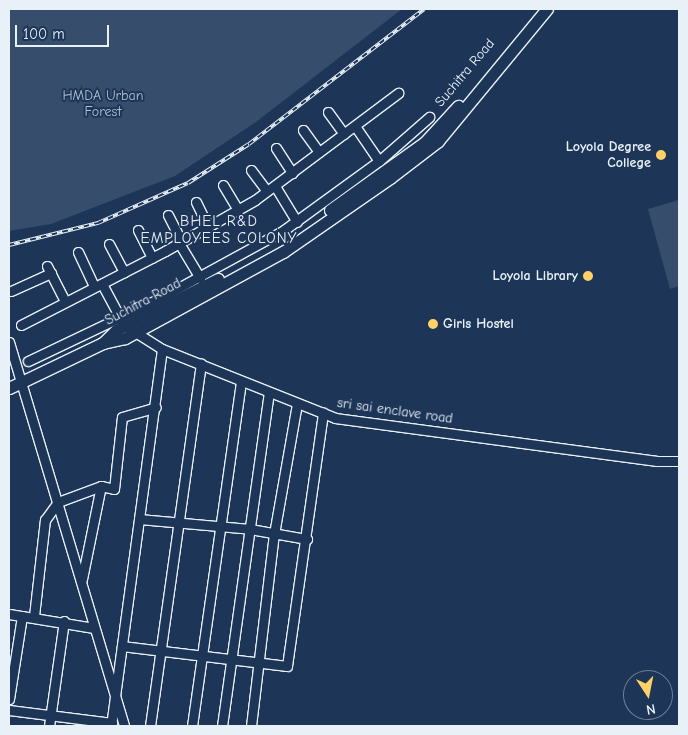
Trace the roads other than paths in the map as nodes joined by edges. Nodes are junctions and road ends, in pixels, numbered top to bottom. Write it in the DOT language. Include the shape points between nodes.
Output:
graph roads {
  1 [pos="538,9"];
  2 [pos="547,9"];
  3 [pos="398,93"];
  4 [pos="462,106"];
  5 [pos="328,112"];
  6 [pos="429,117"];
  7 [pos="355,126"];
  8 [pos="302,130"];
  9 [pos="344,134"];
  10 [pos="276,148"];
  11 [pos="319,152"];
  12 [pos="379,161"];
  13 [pos="251,170"];
  14 [pos="292,173"];
  15 [pos="223,185"];
  16 [pos="271,188"];
  17 [pos="196,202"];
  18 [pos="238,210"];
  19 [pos="168,215"];
  20 [pos="297,222"];
  21 [pos="208,227"];
  22 [pos="138,230"];
  23 [pos="181,242"];
  24 [pos="109,244"];
  25 [pos="78,252"];
  26 [pos="152,258"];
  27 [pos="124,272"];
  28 [pos="200,278"];
  29 [pos="98,285"];
  30 [pos="11,291"];
  31 [pos="65,301"];
  32 [pos="122,322"];
  33 [pos="21,325"];
  34 [pos="135,333"];
  35 [pos="9,342"];
  36 [pos="103,343"];
  37 [pos="162,349"];
  38 [pos="28,361"];
  39 [pos="201,364"];
  40 [pos="241,380"];
  41 [pos="20,382"];
  42 [pos="9,388"];
  43 [pos="269,392"];
  44 [pos="297,403"];
  45 [pos="156,407"];
  46 [pos="323,413"];
  47 [pos="679,461"];
  48 [pos="102,486"];
  49 [pos="58,502"];
  50 [pos="139,519"];
  51 [pos="179,523"];
  52 [pos="220,528"];
  53 [pos="250,529"];
  54 [pos="274,534"];
  55 [pos="307,539"];
  56 [pos="82,582"];
  57 [pos="9,614"];
  58 [pos="22,616"];
  59 [pos="34,616"];
  60 [pos="64,621"];
  61 [pos="94,628"];
  62 [pos="122,646"];
  63 [pos="162,652"];
  64 [pos="200,657"];
  65 [pos="230,659"];
  66 [pos="258,663"];
  67 [pos="114,697"];
  68 [pos="9,699"];
  69 [pos="9,710"];
  70 [pos="51,715"];
  71 [pos="85,723"];
  72 [pos="111,724"];
  73 [pos="50,726"];
  74 [pos="124,726"];
  75 [pos="150,726"];
  76 [pos="192,726"];
  77 [pos="222,726"];
  78 [pos="250,726"];
  1 -- 4 [label="main road, Suchitra Road"];
  2 -- 4 [label="main road, Suchitra Road"];
  3 -- 7 [label="street"];
  4 -- 32 [label="main road, Suchitra Road" via="414,150 276,248"];
  4 -- 34 [label="main road, Suchitra Road" via="423,154 283,252"];
  5 -- 9 [label="street"];
  6 -- 12 [label="street"];
  7 -- 9 [label="street"];
  7 -- 12 [label="street"];
  8 -- 11 [label="street"];
  9 -- 11 [label="street"];
  10 -- 14 [label="street"];
  11 -- 14 [label="street"];
  12 -- 20 [label="street"];
  13 -- 16 [label="street"];
  14 -- 16 [label="street"];
  15 -- 18 [label="street"];
  16 -- 18 [label="street"];
  16 -- 20 [label="street"];
  17 -- 21 [label="street"];
  18 -- 21 [label="street"];
  19 -- 23 [label="street"];
  20 -- 28 [label="street"];
  21 -- 23 [label="street"];
  22 -- 26 [label="street"];
  23 -- 26 [label="street"];
  23 -- 28 [label="street"];
  24 -- 27 [label="street"];
  25 -- 29 [label="street"];
  26 -- 27 [label="street"];
  27 -- 29 [label="street"];
  28 -- 32 [label="street"];
  29 -- 31 [label="street"];
  29 -- 32 [label="street"];
  30 -- 31 [label="street" via="49,269"];
  31 -- 33 [label="street"];
  32 -- 34 [label="street, sri sai enclave road"];
  32 -- 36 [label="main road, Suchitra Road"];
  32 -- 38 [label="street"];
  34 -- 36 [label="main road, Suchitra Road"];
  34 -- 37 [label="street, sri sai enclave road"];
  35 -- 41 [label="street"];
  36 -- 41 [label="main road"];
  37 -- 39 [label="street, sri sai enclave road"];
  37 -- 45 [label="street"];
  39 -- 40 [label="street, sri sai enclave road"];
  39 -- 51 [label="street"];
  40 -- 43 [label="street, sri sai enclave road"];
  40 -- 52 [label="street"];
  41 -- 42 [label="main road"];
  41 -- 49 [label="street"];
  43 -- 44 [label="street, sri sai enclave road"];
  43 -- 53 [label="street"];
  44 -- 46 [label="street, sri sai enclave road"];
  44 -- 54 [label="street"];
  45 -- 48 [label="street" via="122,417 114,490"];
  45 -- 50 [label="street"];
  46 -- 47 [label="street, sri sai enclave road" via="334,418 517,443"];
  46 -- 55 [label="street"];
  48 -- 49 [label="street"];
  48 -- 56 [label="street"];
  49 -- 56 [label="street"];
  49 -- 59 [label="street" via="45,520"];
  50 -- 51 [label="street"];
  50 -- 62 [label="street"];
  51 -- 52 [label="street"];
  51 -- 63 [label="street"];
  52 -- 53 [label="street"];
  52 -- 64 [label="street"];
  53 -- 54 [label="street"];
  53 -- 65 [label="street"];
  54 -- 55 [label="street"];
  54 -- 66 [label="street"];
  55 -- 66 [label="street" via="288,662 284,667"];
  56 -- 61 [label="street"];
  57 -- 58 [label="street"];
  58 -- 59 [label="street"];
  58 -- 68 [label="street"];
  59 -- 60 [label="street"];
  60 -- 61 [label="street"];
  60 -- 70 [label="street"];
  61 -- 67 [label="street"];
  62 -- 63 [label="street"];
  62 -- 67 [label="street"];
  63 -- 64 [label="street"];
  63 -- 75 [label="street"];
  64 -- 65 [label="street"];
  64 -- 76 [label="street"];
  65 -- 66 [label="street"];
  65 -- 77 [label="street"];
  66 -- 78 [label="street"];
  67 -- 72 [label="street"];
  67 -- 74 [label="street"];
  69 -- 70 [label="street"];
  70 -- 71 [label="street"];
  70 -- 73 [label="street"];
  71 -- 72 [label="street"];
}
